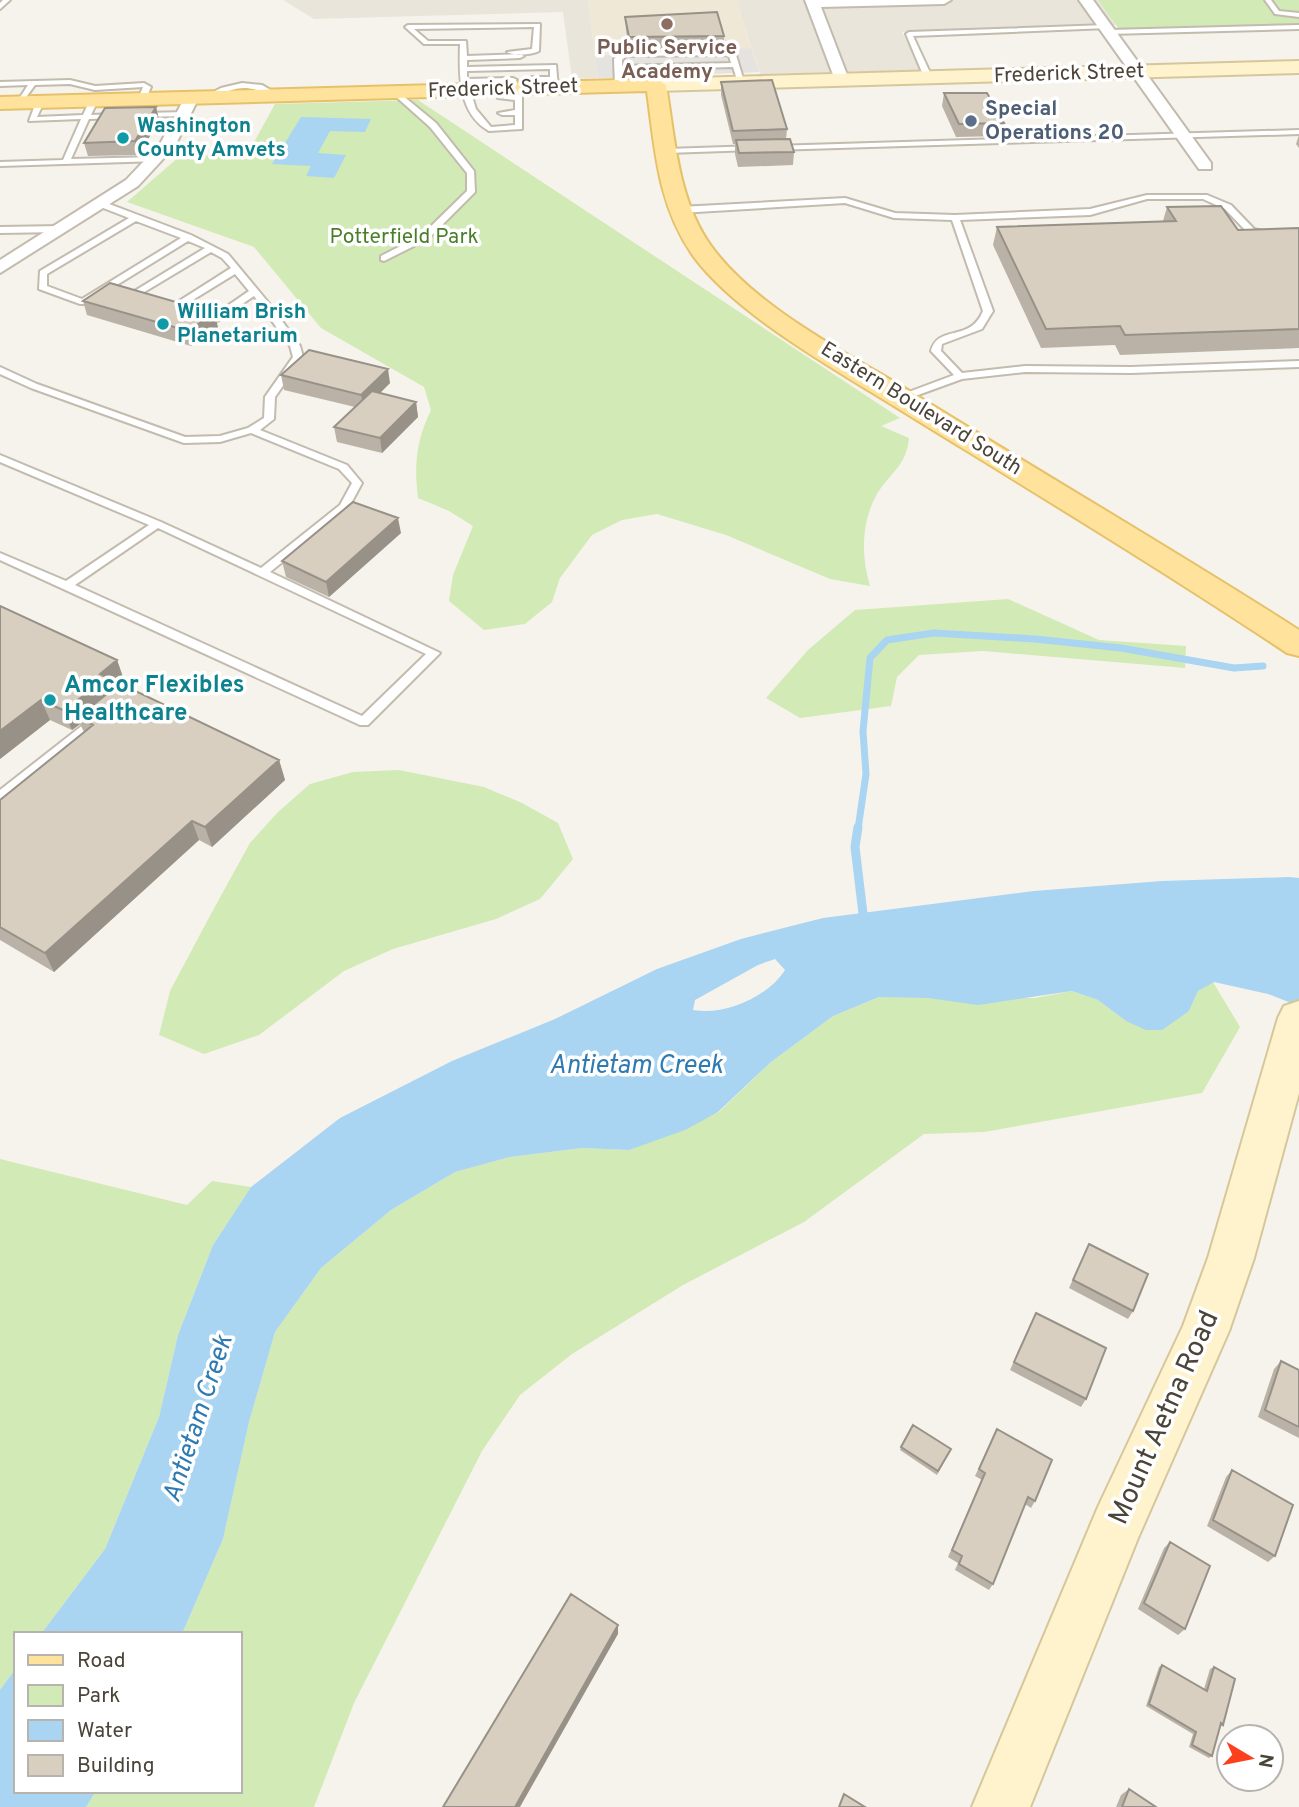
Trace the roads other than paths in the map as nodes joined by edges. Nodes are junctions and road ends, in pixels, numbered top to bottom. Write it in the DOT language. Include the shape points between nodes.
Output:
graph roads {
  1 [pos="7,0"];
  2 [pos="944,0"];
  3 [pos="1086,0"];
  4 [pos="1268,0"];
  5 [pos="812,2"];
  6 [pos="0,6"];
  7 [pos="1299,15"];
  8 [pos="1299,27"];
  9 [pos="1107,29"];
  10 [pos="511,52"];
  11 [pos="464,58"];
  12 [pos="1299,67"];
  13 [pos="1138,72"];
  14 [pos="739,74"];
  15 [pos="554,77"];
  16 [pos="619,77"];
  17 [pos="928,77"];
  18 [pos="842,80"];
  19 [pos="0,84"];
  20 [pos="656,85"];
  21 [pos="465,87"];
  22 [pos="514,88"];
  23 [pos="396,92"];
  24 [pos="23,98"];
  25 [pos="482,101"];
  26 [pos="195,103"];
  27 [pos="139,107"];
  28 [pos="90,109"];
  29 [pos="502,113"];
  30 [pos="519,115"];
  31 [pos="123,116"];
  32 [pos="1299,132"];
  33 [pos="1183,135"];
  34 [pos="667,151"];
  35 [pos="156,159"];
  36 [pos="66,162"];
  37 [pos="0,164"];
  38 [pos="1205,166"];
  39 [pos="101,204"];
  40 [pos="680,210"];
  41 [pos="136,217"];
  42 [pos="955,218"];
  43 [pos="62,229"];
  44 [pos="0,230"];
  45 [pos="187,237"];
  46 [pos="1299,238"];
  47 [pos="211,248"];
  48 [pos="384,258"];
  49 [pos="0,268"];
  50 [pos="236,269"];
  51 [pos="255,291"];
  52 [pos="133,295"];
  53 [pos="170,310"];
  54 [pos="208,323"];
  55 [pos="1299,364"];
  56 [pos="0,370"];
  57 [pos="960,376"];
  58 [pos="901,398"];
  59 [pos="252,430"];
  60 [pos="0,458"];
  61 [pos="157,524"];
  62 [pos="0,556"];
  63 [pos="262,573"];
  64 [pos="67,586"];
  65 [pos="1299,645"];
  66 [pos="108,709"];
  67 [pos="0,797"];
  68 [pos="1297,1026"];
  69 [pos="1002,1807"];
  1 -- 6 [label="lane"];
  2 -- 5 [label="street"];
  3 -- 9 [label="street"];
  4 -- 7 [label="lane" via="1277,13"];
  5 -- 18 [label="street"];
  8 -- 9 [label="lane"];
  9 -- 13 [label="street"];
  9 -- 17 [label="lane" via="909,34"];
  10 -- 11 [label="lane" via="535,51 538,25 408,27 426,43 464,42"];
  11 -- 15 [label="lane" via="539,57"];
  11 -- 21 [label="lane"];
  12 -- 13 [label="main road, Frederick Street"];
  13 -- 17 [label="main road, Frederick Street"];
  13 -- 33 [label="street"];
  14 -- 16 [label="lane"];
  14 -- 16 [label="lane" via="732,55 726,53 620,56"];
  14 -- 18 [label="main road, Frederick Street"];
  14 -- 20 [label="main road, Frederick Street"];
  15 -- 16 [label="main road, Frederick Street"];
  15 -- 21 [label="lane"];
  15 -- 22 [label="main road, Frederick Street"];
  16 -- 20 [label="main road, Frederick Street"];
  17 -- 18 [label="main road, Frederick Street"];
  19 -- 24 [label="lane"];
  20 -- 34 [label="main road, Eastern Boulevard South"];
  21 -- 22 [label="main road, Frederick Street"];
  21 -- 23 [label="main road, Frederick Street"];
  21 -- 25 [label="lane"];
  21 -- 30 [label="lane" via="479,116"];
  22 -- 30 [label="lane"];
  23 -- 26 [label="main road, Frederick Street" via="275,95"];
  23 -- 48 [label="lane" via="433,125 471,173 471,192 425,237"];
  24 -- 27 [label="lane" via="70,82 94,88 144,85"];
  24 -- 28 [label="main road, Frederick Street"];
  26 -- 27 [label="main road, Frederick Street"];
  26 -- 35 [label="street"];
  27 -- 28 [label="main road, Frederick Street"];
  28 -- 31 [label="lane"];
  28 -- 36 [label="lane"];
  29 -- 30 [label="lane"];
  32 -- 33 [label="lane"];
  33 -- 34 [label="lane"];
  33 -- 38 [label="street"];
  34 -- 40 [label="main road, Eastern Boulevard South"];
  35 -- 36 [label="lane"];
  35 -- 39 [label="street"];
  36 -- 37 [label="lane"];
  39 -- 41 [label="lane"];
  39 -- 43 [label="street"];
  40 -- 42 [label="lane" via="845,200 903,216"];
  40 -- 58 [label="main road, Eastern Boulevard South" via="708,257 756,303"];
  41 -- 45 [label="lane"];
  41 -- 45 [label="lane" via="43,273 41,287 83,302"];
  42 -- 46 [label="lane" via="1090,212 1147,197 1203,197 1228,207 1251,231"];
  42 -- 57 [label="lane" via="988,311 974,331 939,343 936,351"];
  43 -- 44 [label="lane"];
  43 -- 49 [label="street"];
  45 -- 47 [label="lane"];
  47 -- 50 [label="lane"];
  47 -- 52 [label="lane"];
  50 -- 51 [label="lane"];
  50 -- 53 [label="lane"];
  51 -- 54 [label="lane"];
  51 -- 59 [label="lane" via="298,357 270,397 269,419"];
  55 -- 57 [label="lane" via="1025,369"];
  56 -- 59 [label="lane" via="184,440 220,439"];
  57 -- 58 [label="lane"];
  58 -- 65 [label="main road, Eastern Boulevard South"];
  59 -- 63 [label="lane" via="343,467 357,483 344,507"];
  60 -- 61 [label="lane"];
  61 -- 63 [label="lane"];
  61 -- 64 [label="lane"];
  62 -- 64 [label="lane"];
  63 -- 64 [label="lane" via="434,653 364,722"];
  66 -- 67 [label="lane"];
  68 -- 69 [label="main road, Mount Aetna Road" via="1231,1258 1205,1331 1117,1526"];
}
